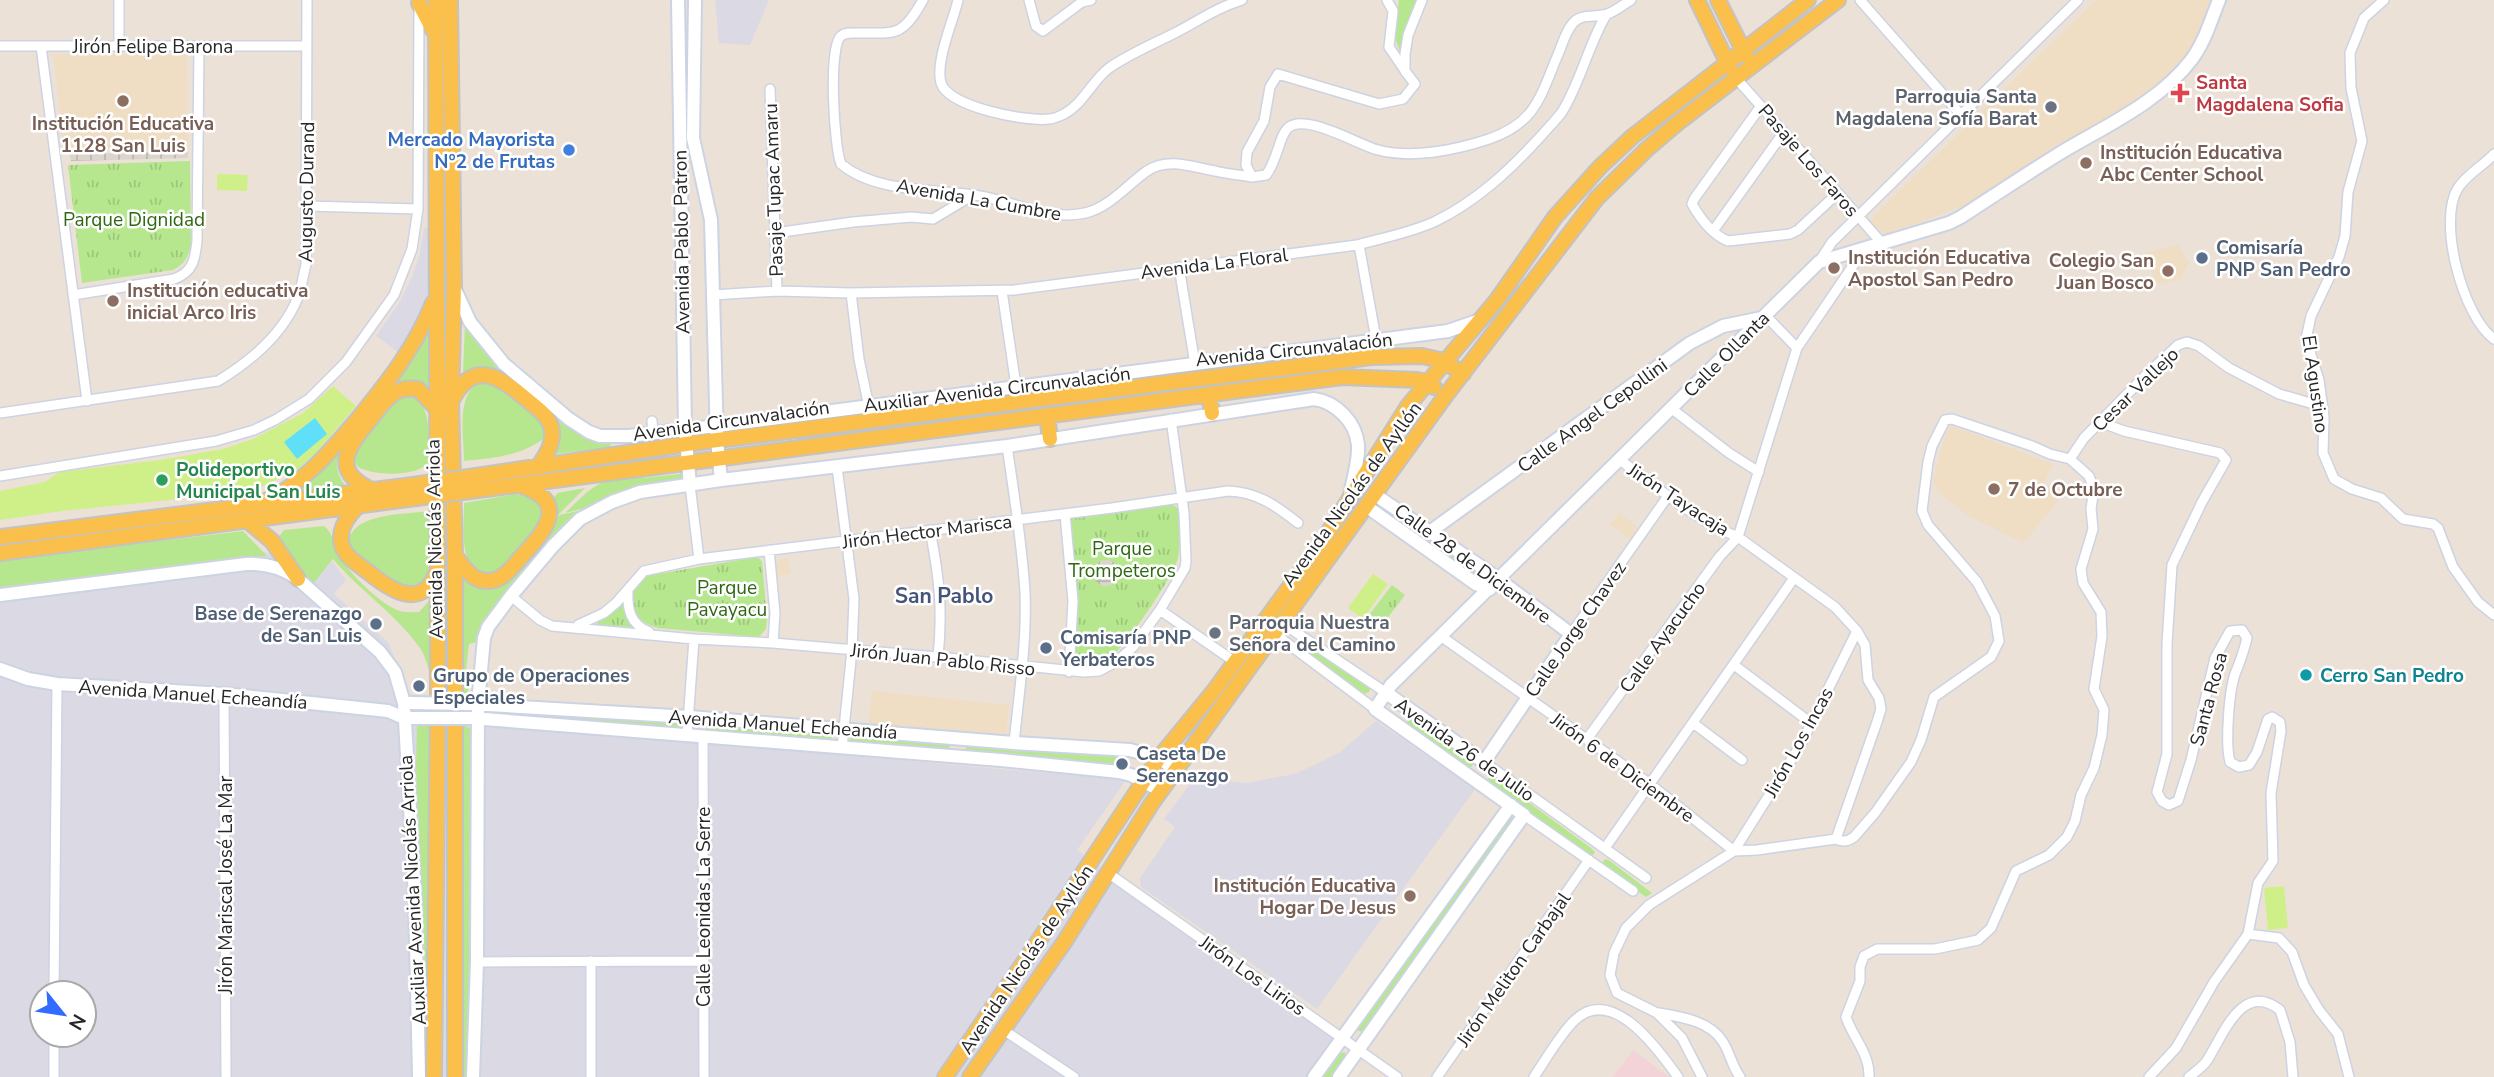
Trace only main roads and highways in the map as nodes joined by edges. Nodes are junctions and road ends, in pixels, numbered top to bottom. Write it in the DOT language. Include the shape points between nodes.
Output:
graph roads {
  1 [pos="436,0"];
  2 [pos="450,0"];
  3 [pos="1698,0"];
  4 [pos="1718,0"];
  5 [pos="1808,0"];
  6 [pos="1838,0"];
  7 [pos="419,1"];
  8 [pos="435,33"];
  9 [pos="1743,50"];
  10 [pos="1727,62"];
  11 [pos="1751,66"];
  12 [pos="1736,78"];
  13 [pos="436,295"];
  14 [pos="1444,361"];
  15 [pos="1463,374"];
  16 [pos="1428,382"];
  17 [pos="1209,394"];
  18 [pos="1446,395"];
  19 [pos="452,401"];
  20 [pos="437,409"];
  21 [pos="1212,413"];
  22 [pos="1047,415"];
  23 [pos="1050,439"];
  24 [pos="538,467"];
  25 [pos="477,483"];
  26 [pos="520,485"];
  27 [pos="372,490"];
  28 [pos="415,492"];
  29 [pos="255,506"];
  30 [pos="358,506"];
  31 [pos="248,521"];
  32 [pos="0,537"];
  33 [pos="0,552"];
  34 [pos="455,555"];
  35 [pos="437,571"];
  36 [pos="298,579"];
  37 [pos="434,1077"];
  38 [pos="455,1077"];
  39 [pos="945,1077"];
  40 [pos="970,1077"];
  1 -- 8 [label="main road, Avenida Nicolás Arriola"];
  2 -- 19 [label="main road, Avenida Nicolás Arriola"];
  3 -- 10 [label="main road"];
  4 -- 9 [label="main road"];
  5 -- 9 [label="main road, Avenida Nicolás de Ayllón"];
  6 -- 11 [label="main road, Avenida Nicolás de Ayllón"];
  7 -- 8 [label="main road"];
  8 -- 13 [label="main road, Avenida Nicolás Arriola"];
  9 -- 10 [label="main road, Avenida Nicolás de Ayllón"];
  9 -- 11 [label="main road"];
  10 -- 12 [label="main road"];
  10 -- 14 [label="main road, Avenida Nicolás de Ayllón" via="1600,167 1555,217 1520,271"];
  11 -- 12 [label="main road, Avenida Nicolás de Ayllón"];
  12 -- 15 [label="main road, Avenida Nicolás de Ayllón" via="1647,149 1597,198"];
  13 -- 20 [label="main road, Avenida Nicolás Arriola"];
  13 -- 29 [label="main road" via="402,362 342,438 302,478"];
  14 -- 15 [label="main road, Avenida Circunvalación"];
  14 -- 16 [label="main road, Avenida Nicolás de Ayllón"];
  14 -- 24 [label="main road, Avenida Circunvalación" via="1422,356 1371,357 872,421 717,433 686,444"];
  15 -- 18 [label="main road, Avenida Nicolás de Ayllón"];
  16 -- 17 [label="main road, Avenida Circunvalación" via="1342,377"];
  16 -- 18 [label="main road"];
  16 -- 39 [label="main road, Avenida Nicolás de Ayllón" via="1323,541 1158,758"];
  17 -- 21 [label="main road"];
  17 -- 22 [label="main road, Avenida Circunvalación"];
  18 -- 40 [label="main road, Avenida Nicolás de Ayllón" via="1161,791"];
  19 -- 24 [label="main road" via="476,376 491,376 510,385 551,426 551,443"];
  19 -- 34 [label="main road, Avenida Nicolás Arriola"];
  20 -- 27 [label="main road" via="418,389 401,389 355,439 347,455 347,470 355,481"];
  20 -- 35 [label="main road, Avenida Nicolás Arriola"];
  22 -- 23 [label="main road"];
  22 -- 26 [label="main road, Avenida Circunvalación"];
  24 -- 25 [label="main road, Avenida Circunvalación"];
  25 -- 26 [label="main road, Avenida Circunvalación"];
  25 -- 28 [label="main road, Avenida Circunvalación, bridge"];
  26 -- 34 [label="main road" via="534,491 549,508 550,520 541,536 504,575 491,581 471,575"];
  27 -- 28 [label="main road, Avenida Circunvalación"];
  27 -- 29 [label="main road, Avenida Circunvalación"];
  28 -- 30 [label="main road, Avenida Circunvalación"];
  29 -- 32 [label="main road, Avenida Circunvalación"];
  30 -- 31 [label="main road, Avenida Circunvalación"];
  30 -- 35 [label="main road" via="348,516 341,535 342,546 352,560 389,588 406,594 427,587"];
  31 -- 33 [label="main road, Avenida Circunvalación"];
  31 -- 36 [label="main road" via="272,541"];
  34 -- 38 [label="main road, Avenida Nicolás Arriola"];
  35 -- 37 [label="main road, Avenida Nicolás Arriola"];
}
